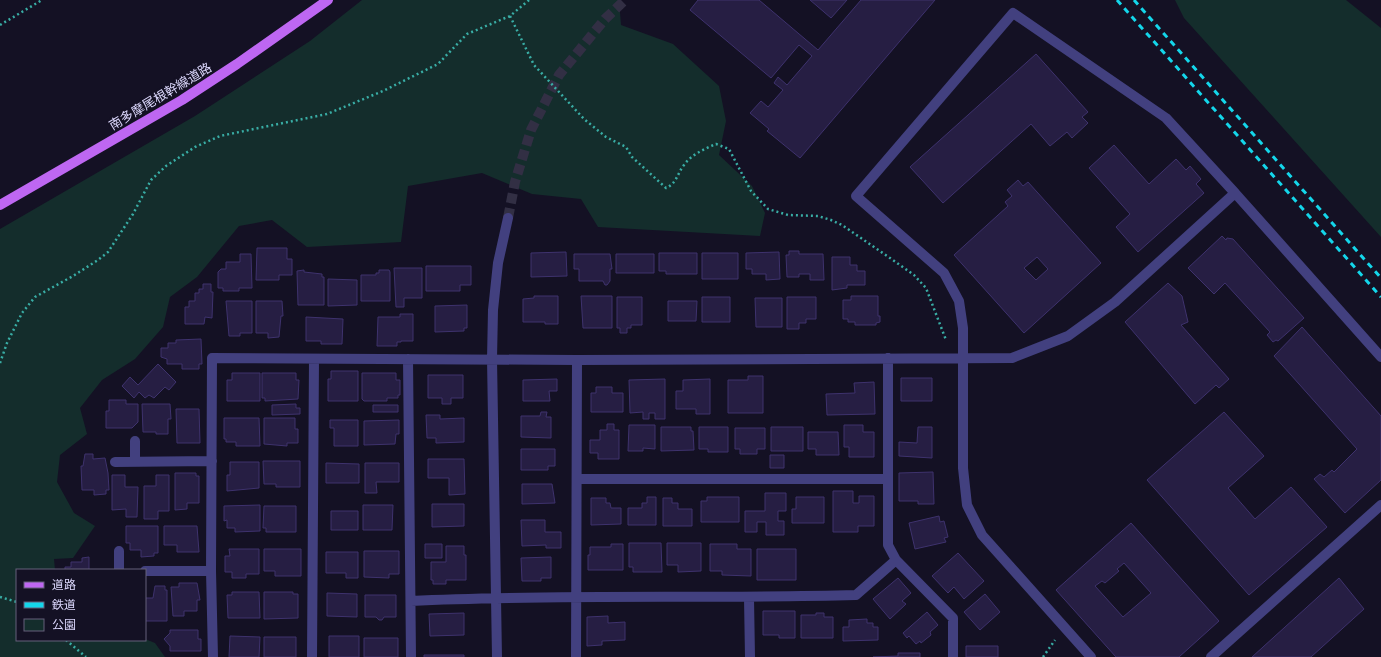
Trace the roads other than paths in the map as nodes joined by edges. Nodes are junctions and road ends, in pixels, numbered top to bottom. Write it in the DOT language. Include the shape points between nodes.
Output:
graph roads {
  1 [pos="328,0"];
  2 [pos="1235,193"];
  3 [pos="0,205"];
  4 [pos="508,218"];
  5 [pos="1381,357"];
  6 [pos="888,358"];
  7 [pos="963,358"];
  8 [pos="314,359"];
  9 [pos="408,359"];
  10 [pos="492,359"];
  11 [pos="577,360"];
  12 [pos="135,441"];
  13 [pos="212,461"];
  14 [pos="115,462"];
  15 [pos="135,462"];
  16 [pos="577,479"];
  17 [pos="886,479"];
  18 [pos="1381,505"];
  19 [pos="119,551"];
  20 [pos="896,560"];
  21 [pos="119,569"];
  22 [pos="211,570"];
  23 [pos="146,571"];
  24 [pos="497,597"];
  25 [pos="576,598"];
  26 [pos="749,598"];
  27 [pos="411,601"];
  28 [pos="213,657"];
  29 [pos="312,657"];
  30 [pos="411,657"];
  31 [pos="497,657"];
  32 [pos="576,657"];
  33 [pos="750,657"];
  34 [pos="953,657"];
  35 [pos="1091,657"];
  36 [pos="1211,657"];
  1 -- 3 [label="main road, 南多摩尾根幹線道路" via="182,100"];
  2 -- 5 [label="street"];
  2 -- 7 [label="street" via="1115,302 1068,336 1012,358"];
  2 -- 7 [label="street" via="1166,118 1013,13 856,196 944,273 959,301 963,328"];
  4 -- 10 [label="street" via="498,263 493,310"];
  6 -- 7 [label="street"];
  6 -- 11 [label="street"];
  6 -- 17 [label="street"];
  7 -- 35 [label="street" via="963,468 967,505 982,535"];
  8 -- 9 [label="street"];
  8 -- 13 [label="street" via="212,358"];
  8 -- 29 [label="street"];
  9 -- 10 [label="street"];
  9 -- 27 [label="street"];
  10 -- 11 [label="street"];
  10 -- 24 [label="street"];
  11 -- 16 [label="street"];
  12 -- 15 [label="street"];
  13 -- 15 [label="street"];
  13 -- 22 [label="street"];
  14 -- 15 [label="street"];
  16 -- 17 [label="street"];
  16 -- 25 [label="street"];
  17 -- 20 [label="street" via="888,544"];
  18 -- 36 [label="street"];
  19 -- 21 [label="street"];
  20 -- 26 [label="street" via="856,595"];
  20 -- 34 [label="street" via="953,618"];
  22 -- 23 [label="street"];
  22 -- 28 [label="street"];
  24 -- 25 [label="street"];
  24 -- 27 [label="street"];
  24 -- 31 [label="street"];
  25 -- 26 [label="street"];
  25 -- 32 [label="street"];
  26 -- 33 [label="street"];
  27 -- 30 [label="street"];
}
